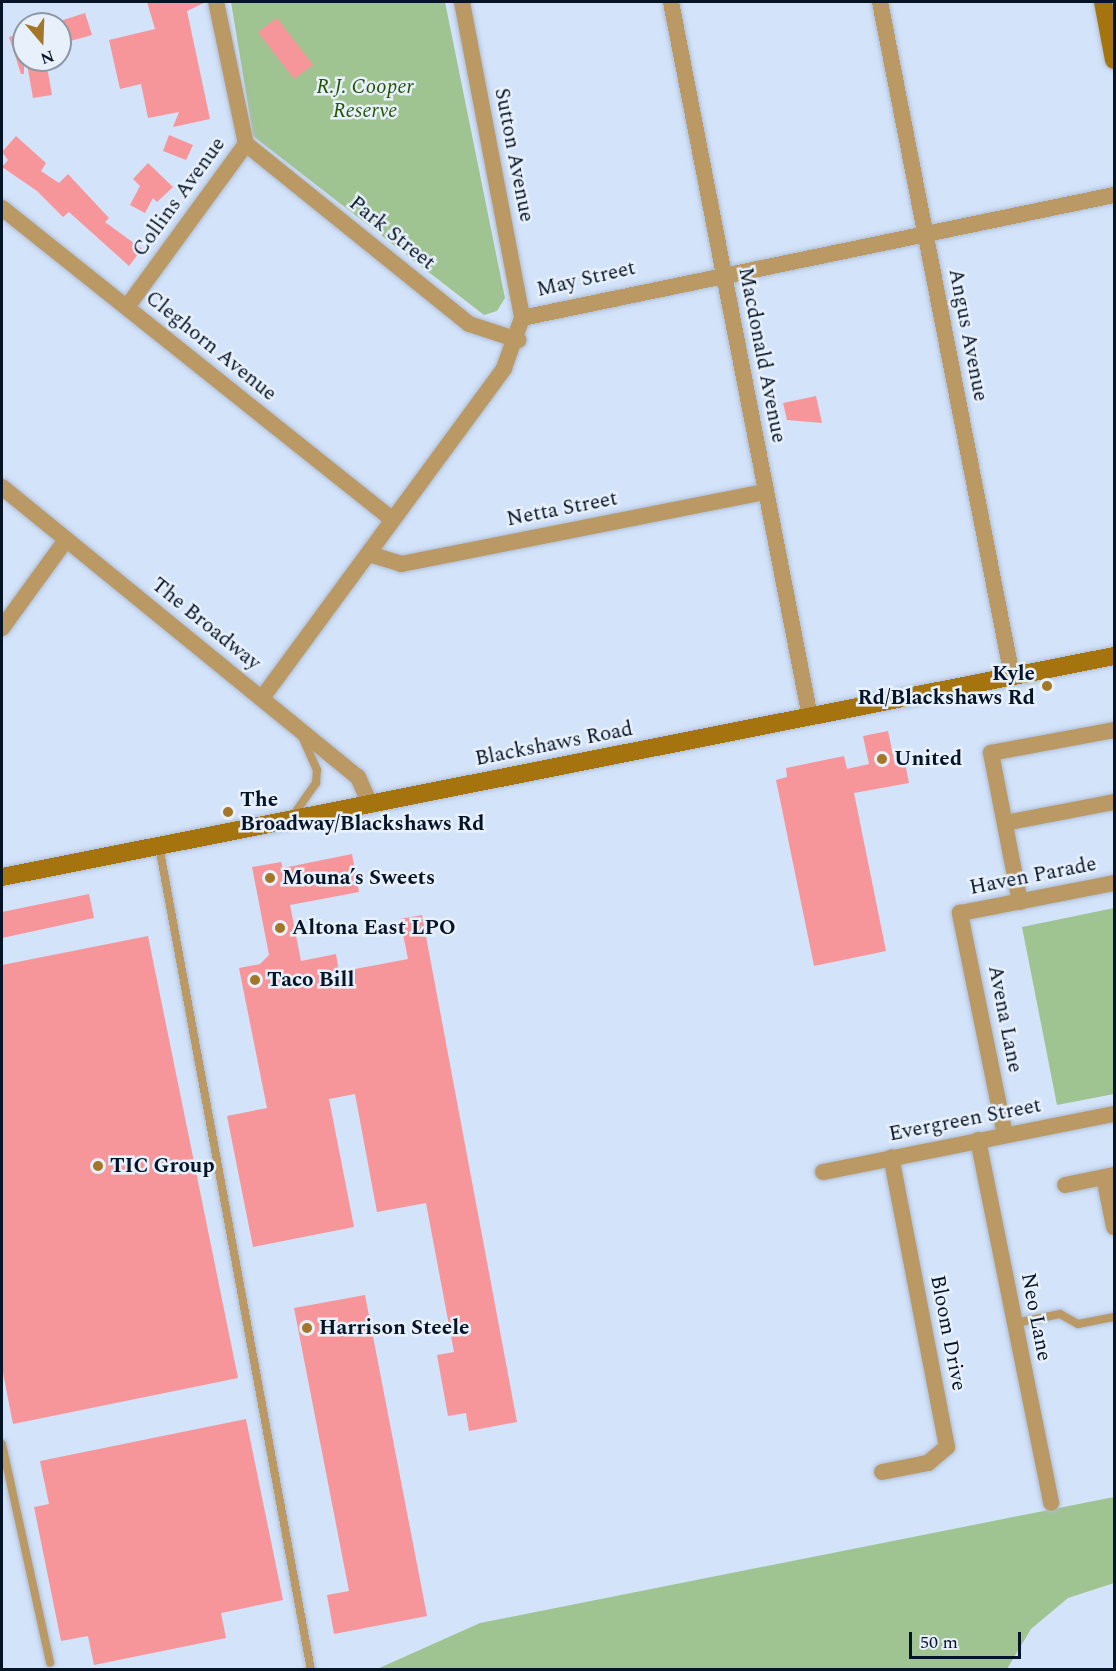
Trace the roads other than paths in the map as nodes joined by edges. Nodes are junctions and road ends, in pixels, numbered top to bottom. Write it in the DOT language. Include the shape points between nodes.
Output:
graph roads {
  1 [pos="216,2"];
  2 [pos="462,2"];
  3 [pos="671,2"];
  4 [pos="880,2"];
  5 [pos="1103,2"];
  6 [pos="1114,60"];
  7 [pos="246,144"];
  8 [pos="1114,195"];
  9 [pos="2,208"];
  10 [pos="925,232"];
  11 [pos="723,272"];
  12 [pos="127,307"];
  13 [pos="522,318"];
  14 [pos="518,340"];
  15 [pos="2,487"];
  16 [pos="766,492"];
  17 [pos="392,519"];
  18 [pos="66,540"];
  19 [pos="369,554"];
  20 [pos="2,628"];
  21 [pos="1114,656"];
  22 [pos="1012,676"];
  23 [pos="262,698"];
  24 [pos="810,717"];
  25 [pos="296,724"];
  26 [pos="1114,730"];
  27 [pos="1114,802"];
  28 [pos="370,804"];
  29 [pos="290,820"];
  30 [pos="1005,823"];
  31 [pos="159,846"];
  32 [pos="2,877"];
  33 [pos="1114,883"];
  34 [pos="1020,902"];
  35 [pos="960,913"];
  36 [pos="1114,1114"];
  37 [pos="1005,1135"];
  38 [pos="978,1140"];
  39 [pos="891,1157"];
  40 [pos="824,1172"];
  41 [pos="1109,1176"];
  42 [pos="1065,1185"];
  43 [pos="1114,1227"];
  44 [pos="1114,1317"];
  45 [pos="1015,1323"];
  46 [pos="2,1444"];
  47 [pos="882,1472"];
  48 [pos="1051,1503"];
  49 [pos="50,1663"];
  50 [pos="311,1670"];
  1 -- 7 [label="street, Collins Avenue"];
  2 -- 13 [label="street, Sutton Avenue"];
  3 -- 11 [label="street, Macdonald Avenue"];
  4 -- 10 [label="street, Angus Avenue"];
  5 -- 6 [label="main road"];
  7 -- 12 [label="street, Collins Avenue"];
  7 -- 14 [label="street, Park Street" via="469,324"];
  8 -- 10 [label="street, May Street"];
  9 -- 12 [label="street, Cleghorn Avenue"];
  10 -- 11 [label="street, May Street"];
  10 -- 22 [label="street, Angus Avenue"];
  11 -- 13 [label="street, May Street"];
  11 -- 16 [label="street, Macdonald Avenue"];
  12 -- 17 [label="street, Cleghorn Avenue"];
  13 -- 14 [label="street, May Street"];
  14 -- 17 [label="street, May Street" via="504,368"];
  15 -- 18 [label="street, The Broadway"];
  16 -- 19 [label="street, Netta Street" via="401,564"];
  16 -- 24 [label="street, Macdonald Avenue"];
  17 -- 19 [label="street, May Street"];
  18 -- 20 [label="street"];
  18 -- 23 [label="street, The Broadway"];
  19 -- 23 [label="street, May Street"];
  21 -- 22 [label="main road, Blackshaws Road"];
  22 -- 24 [label="main road, Blackshaws Road"];
  23 -- 25 [label="street, The Broadway"];
  24 -- 28 [label="main road, Blackshaws Road"];
  25 -- 28 [label="street, The Broadway" via="358,777"];
  25 -- 29 [label="lane" via="317,777 311,795"];
  26 -- 30 [label="street" via="991,753"];
  27 -- 30 [label="street"];
  28 -- 29 [label="main road, Blackshaws Road"];
  29 -- 31 [label="main road, Blackshaws Road"];
  30 -- 34 [label="street"];
  31 -- 32 [label="main road, Blackshaws Road"];
  31 -- 50 [label="lane"];
  33 -- 34 [label="street, Haven Parade"];
  34 -- 35 [label="street, Haven Parade"];
  35 -- 37 [label="street, Avena Lane"];
  36 -- 37 [label="street, Evergreen Street"];
  37 -- 38 [label="street, Evergreen Street"];
  38 -- 39 [label="street, Evergreen Street"];
  38 -- 45 [label="street, Neo Lane"];
  39 -- 40 [label="street, Evergreen Street"];
  39 -- 47 [label="street, Bloom Drive" via="946,1447 928,1462"];
  41 -- 42 [label="street"];
  41 -- 43 [label="street"];
  44 -- 45 [label="lane" via="1078,1324 1060,1314"];
  45 -- 48 [label="street, Neo Lane"];
  46 -- 49 [label="lane"];
}
